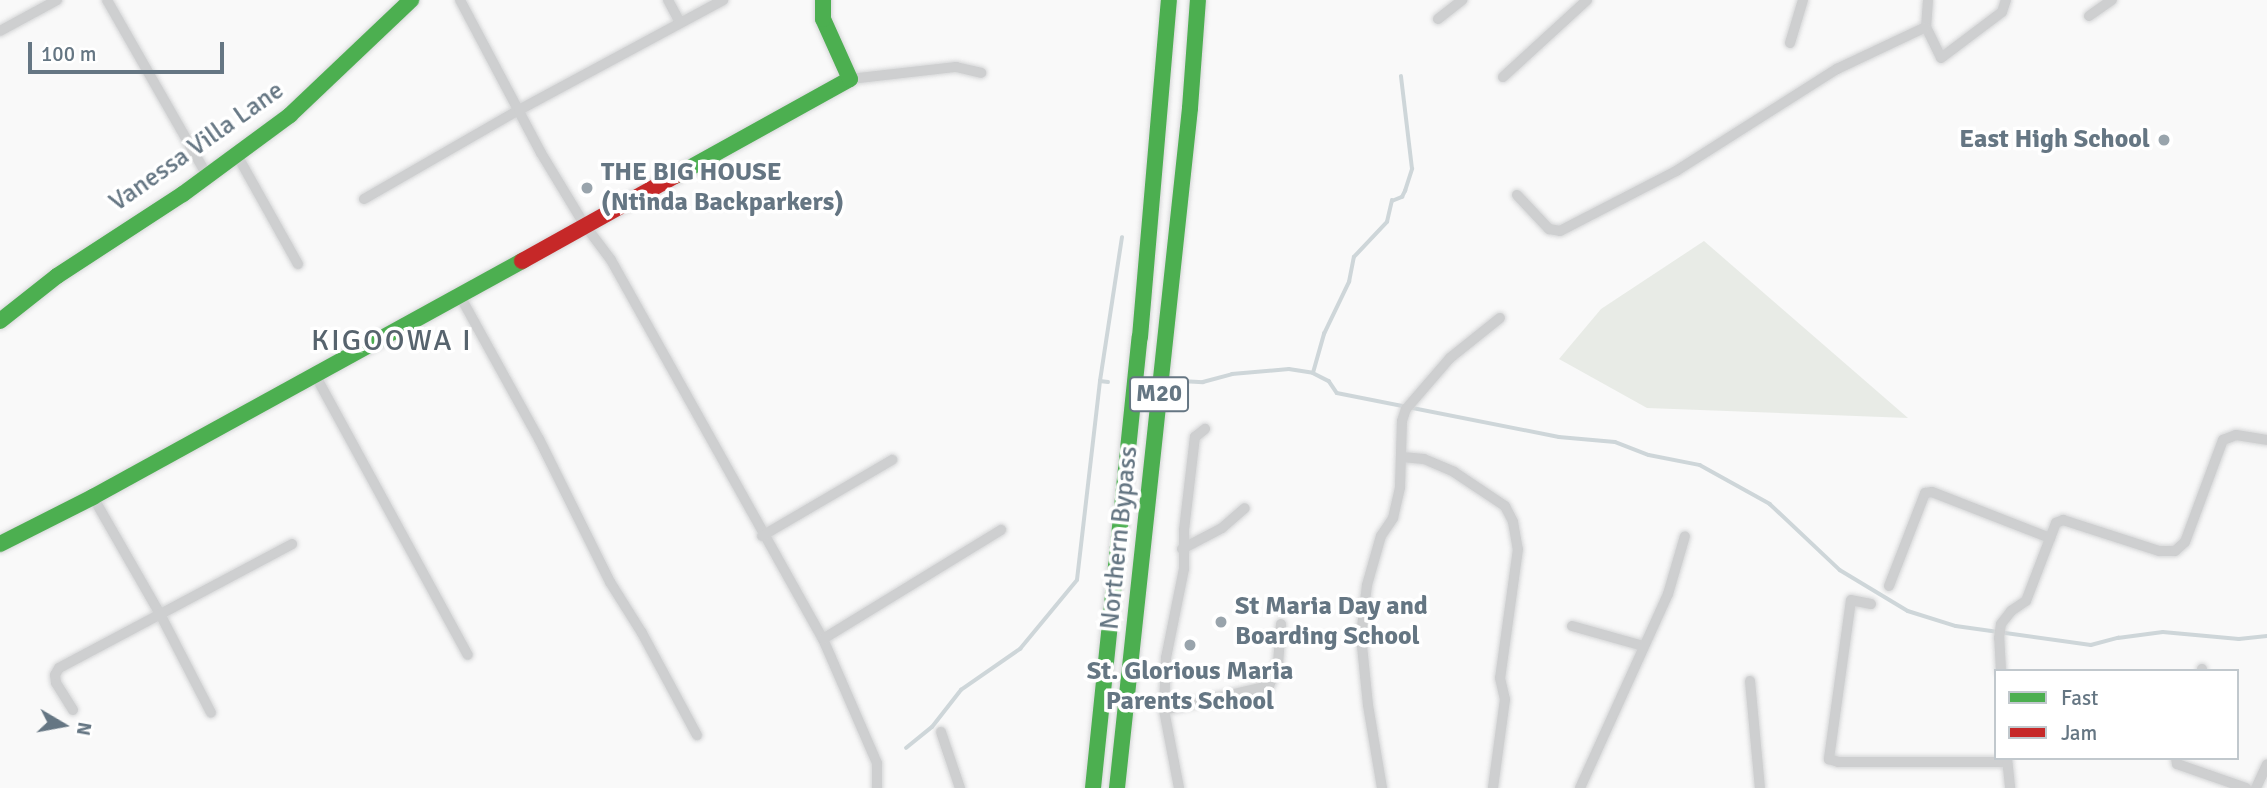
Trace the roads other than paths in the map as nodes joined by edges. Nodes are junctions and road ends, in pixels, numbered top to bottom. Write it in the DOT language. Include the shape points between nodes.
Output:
graph roads {
  1 [pos="57,0"];
  2 [pos="107,0"];
  3 [pos="411,0"];
  4 [pos="460,0"];
  5 [pos="668,0"];
  6 [pos="723,0"];
  7 [pos="824,0"];
  8 [pos="1169,0"];
  9 [pos="1198,0"];
  10 [pos="1462,0"];
  11 [pos="1587,0"];
  12 [pos="1803,0"];
  13 [pos="1928,0"];
  14 [pos="2006,0"];
  15 [pos="2112,0"];
  16 [pos="2089,16"];
  17 [pos="1438,19"];
  18 [pos="680,23"];
  19 [pos="1926,27"];
  20 [pos="0,32"];
  21 [pos="1790,43"];
  22 [pos="981,73"];
  23 [pos="1503,77"];
  24 [pos="850,79"];
  25 [pos="519,110"];
  26 [pos="236,155"];
  27 [pos="208,177"];
  28 [pos="1517,195"];
  29 [pos="364,199"];
  30 [pos="584,224"];
  31 [pos="298,264"];
  32 [pos="460,296"];
  33 [pos="1500,318"];
  34 [pos="0,321"];
  35 [pos="314,373"];
  36 [pos="1205,429"];
  37 [pos="2267,440"];
  38 [pos="1402,457"];
  39 [pos="892,460"];
  40 [pos="93,496"];
  41 [pos="1245,508"];
  42 [pos="1001,530"];
  43 [pos="762,536"];
  44 [pos="1685,536"];
  45 [pos="2050,538"];
  46 [pos="0,544"];
  47 [pos="292,544"];
  48 [pos="1182,550"];
  49 [pos="1889,586"];
  50 [pos="1871,604"];
  51 [pos="160,614"];
  52 [pos="1281,624"];
  53 [pos="1572,626"];
  54 [pos="823,639"];
  55 [pos="1643,646"];
  56 [pos="468,655"];
  57 [pos="2001,669"];
  58 [pos="1750,681"];
  59 [pos="73,710"];
  60 [pos="1164,710"];
  61 [pos="211,713"];
  62 [pos="941,732"];
  63 [pos="697,735"];
  64 [pos="2007,760"];
  65 [pos="2176,760"];
  66 [pos="2267,764"];
  67 [pos="877,788"];
  68 [pos="960,788"];
  69 [pos="1093,788"];
  70 [pos="1117,788"];
  71 [pos="1179,788"];
  72 [pos="1382,788"];
  73 [pos="1493,788"];
  74 [pos="1580,788"];
  75 [pos="1760,788"];
  76 [pos="2010,788"];
  77 [pos="2246,788"];
  78 [pos="2256,788"];
  1 -- 20 [label="street"];
  2 -- 27 [label="street"];
  3 -- 26 [label="main road, Vanessa Villa Lane" via="290,115"];
  4 -- 25 [label="street"];
  5 -- 18 [label="street"];
  6 -- 18 [label="street"];
  7 -- 24 [label="main road" via="822,19"];
  8 -- 69 [label="main road, Northern Bypass / M20"];
  9 -- 70 [label="main road, Northern Bypass / M20"];
  10 -- 17 [label="street"];
  11 -- 23 [label="street"];
  12 -- 21 [label="street"];
  13 -- 19 [label="street"];
  14 -- 19 [label="street" via="2003,12 1943,58"];
  15 -- 16 [label="street"];
  18 -- 25 [label="street"];
  19 -- 28 [label="street" via="1837,69 1676,171 1560,231 1549,229"];
  22 -- 24 [label="street" via="956,67"];
  24 -- 30 [label="main road"];
  25 -- 29 [label="street"];
  25 -- 30 [label="street"];
  26 -- 27 [label="main road, Vanessa Villa Lane"];
  26 -- 31 [label="street"];
  27 -- 34 [label="main road, Vanessa Villa Lane" via="57,275"];
  30 -- 32 [label="main road"];
  30 -- 43 [label="street" via="635,301"];
  32 -- 35 [label="main road"];
  32 -- 63 [label="street" via="539,439 610,582"];
  33 -- 38 [label="street" via="1450,358 1406,409"];
  35 -- 40 [label="main road"];
  35 -- 56 [label="street"];
  36 -- 48 [label="street" via="1195,437"];
  37 -- 45 [label="street" via="2236,435 2223,439 2185,542 2175,551 2159,551 2063,520 2056,523"];
  38 -- 72 [label="street" via="1393,518 1381,536 1367,585 1361,636"];
  38 -- 73 [label="street" via="1424,459 1454,472 1505,506 1513,522 1518,549 1500,678 1505,699"];
  39 -- 43 [label="street"];
  40 -- 46 [label="main road"];
  40 -- 51 [label="street"];
  41 -- 48 [label="street" via="1222,528"];
  42 -- 54 [label="street"];
  43 -- 54 [label="street"];
  44 -- 55 [label="street" via="1672,584"];
  45 -- 49 [label="street" via="1926,493"];
  45 -- 57 [label="street" via="2026,601 2001,624"];
  47 -- 51 [label="street"];
  48 -- 60 [label="street" via="1184,569 1166,658"];
  50 -- 64 [label="street" via="1851,600 1829,759"];
  51 -- 59 [label="street" via="59,668 56,682"];
  51 -- 61 [label="street"];
  52 -- 60 [label="street" via="1278,664 1269,686"];
  53 -- 55 [label="street"];
  54 -- 67 [label="street" via="877,764"];
  55 -- 74 [label="street"];
  58 -- 75 [label="street"];
  60 -- 71 [label="street"];
  62 -- 68 [label="street"];
  64 -- 76 [label="street"];
  65 -- 77 [label="street"];
  66 -- 78 [label="street"];
}
